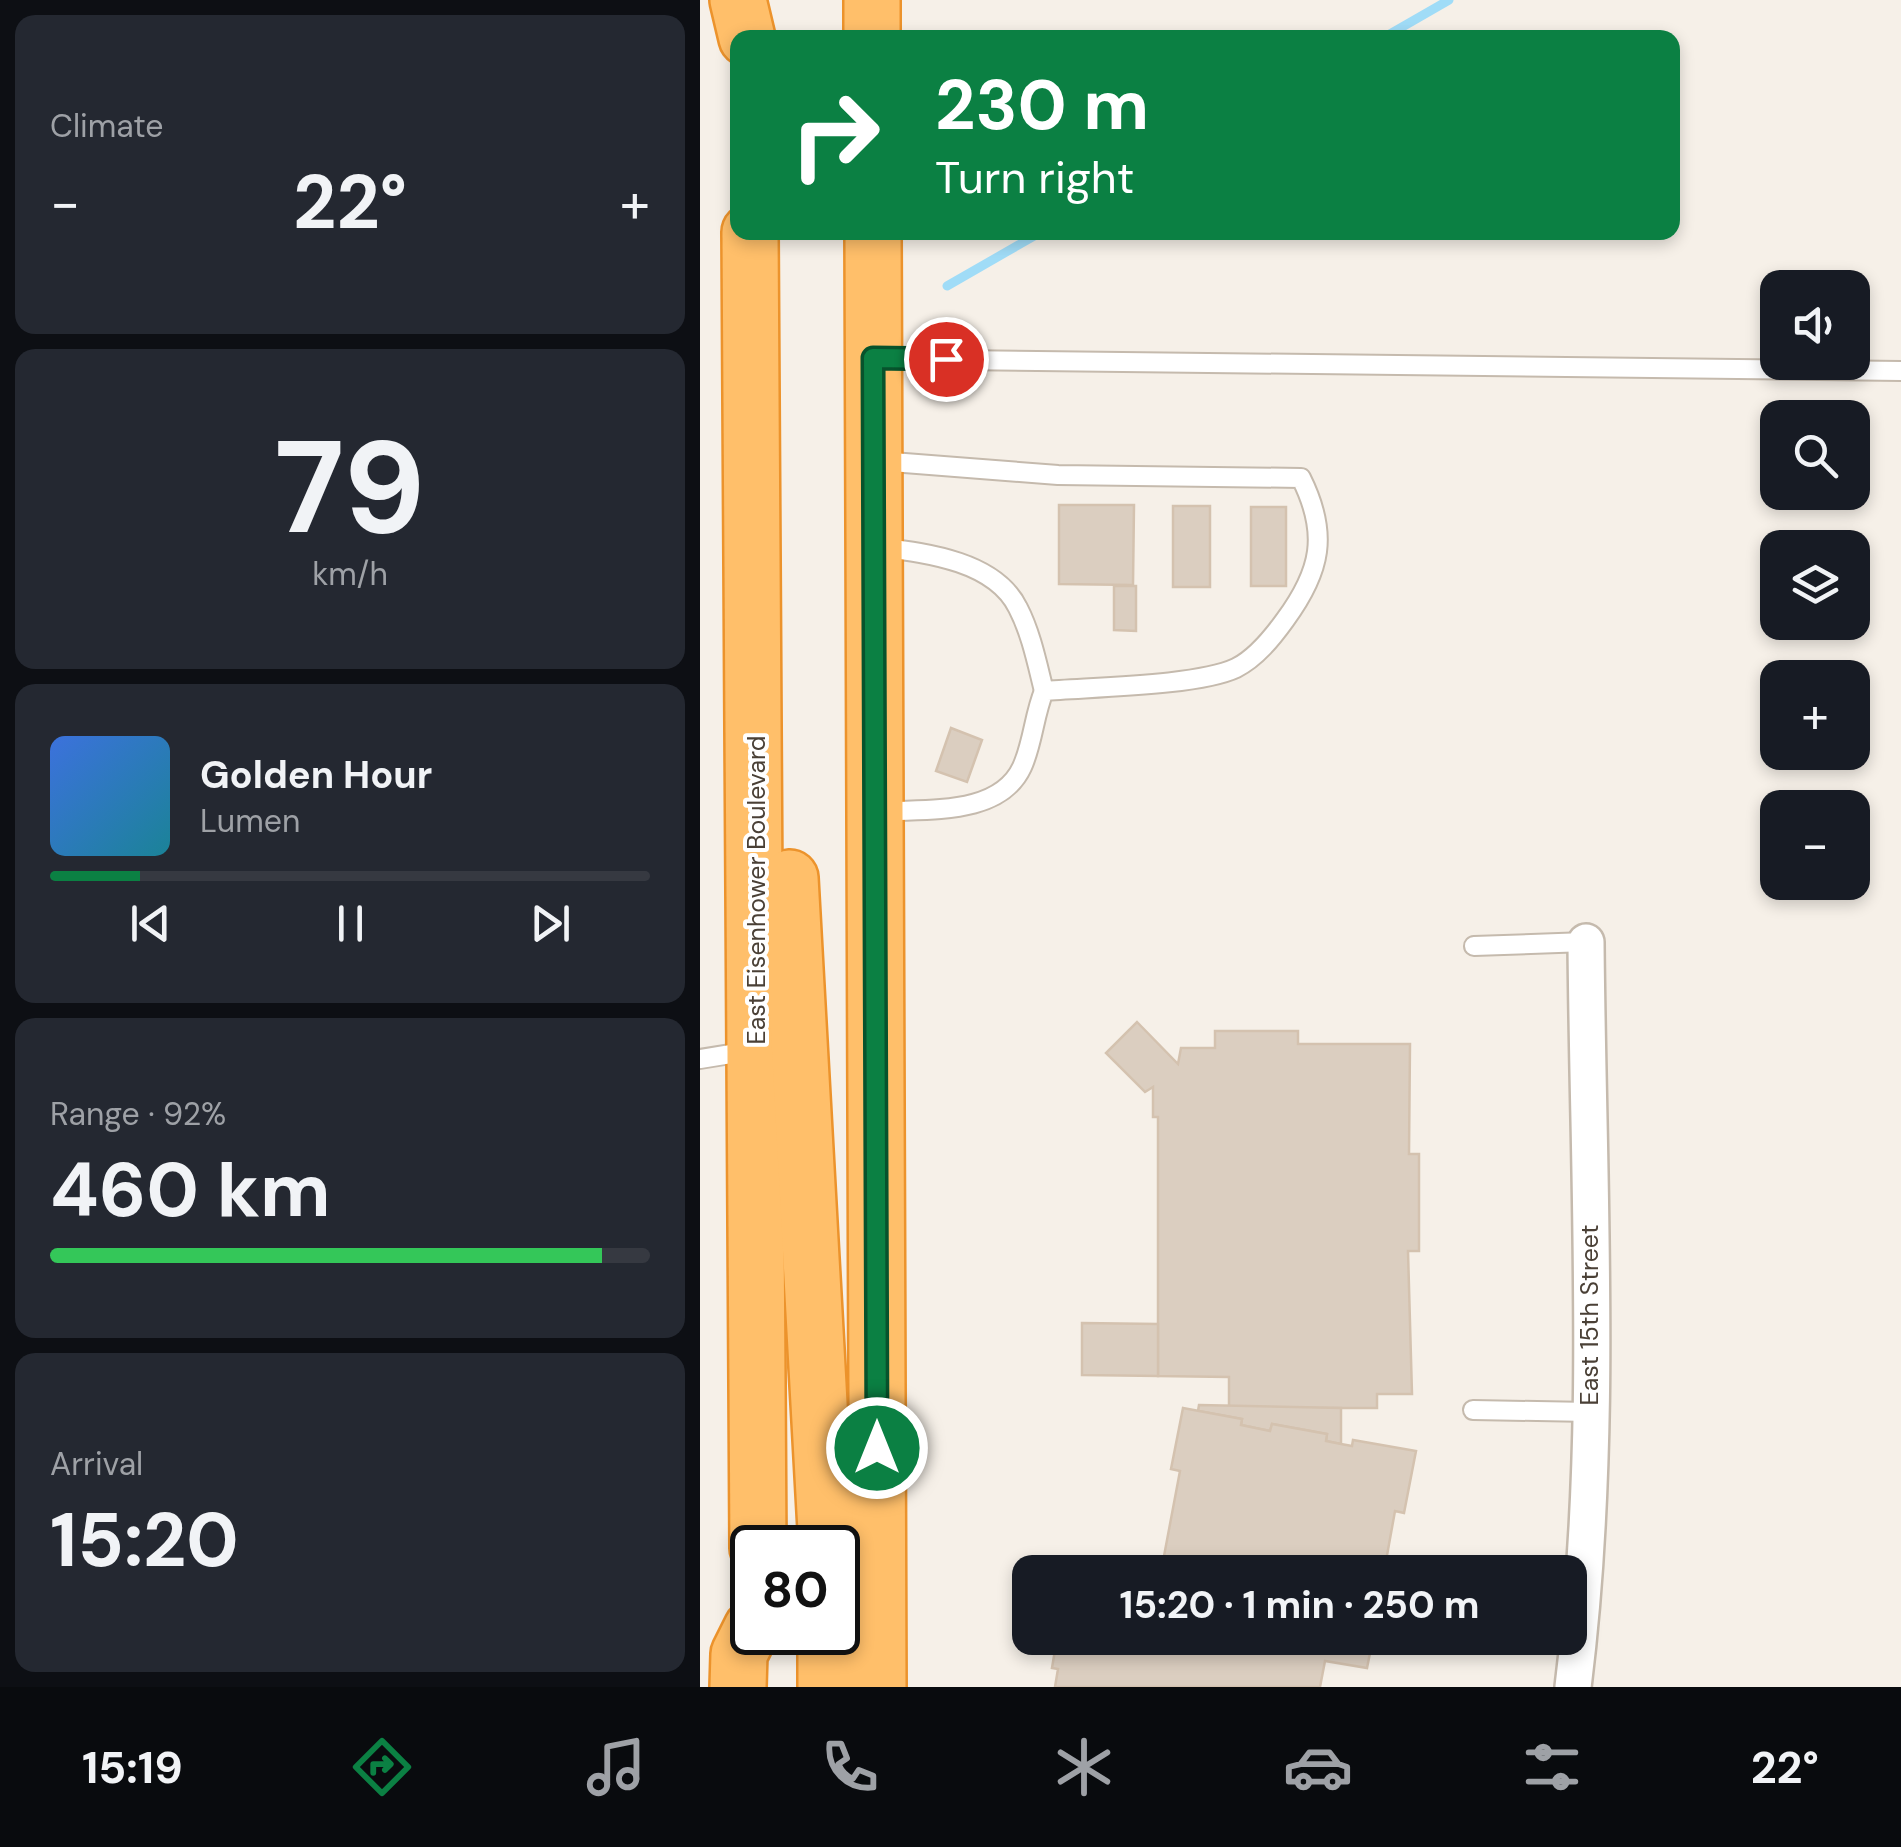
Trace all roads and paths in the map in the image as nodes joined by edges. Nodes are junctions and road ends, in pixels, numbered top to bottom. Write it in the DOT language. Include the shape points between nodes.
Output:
graph roads {
  1 [pos="738,0"];
  2 [pos="748,0"];
  3 [pos="872,0"];
  4 [pos="746,30"];
  5 [pos="748,30"];
  6 [pos="872,30"];
  7 [pos="750,240"];
  8 [pos="873,240"];
  9 [pos="873,358"];
  10 [pos="1901,371"];
  11 [pos="874,461"];
  12 [pos="874,546"];
  13 [pos="1044,691"];
  14 [pos="755,710"];
  15 [pos="874,812"];
  16 [pos="1586,942"];
  17 [pos="1474,946"];
  18 [pos="757,1050"];
  19 [pos="700,1059"];
  20 [pos="1473,1410"];
  21 [pos="1590,1412"];
  22 [pos="758,1525"];
  23 [pos="825,1525"];
  24 [pos="739,1655"];
  25 [pos="758,1655"];
  26 [pos="826,1655"];
  27 [pos="738,1687"];
  28 [pos="759,1687"];
  29 [pos="826,1687"];
  30 [pos="878,1687"];
  31 [pos="1573,1687"];
  1 -- 4 [label="highway"];
  2 -- 5 [label="highway"];
  3 -- 6 [label="highway"];
  7 -- 14 [label="highway, East Eisenhower Boulevard"];
  8 -- 9 [label="highway"];
  9 -- 10 [label="lane"];
  9 -- 11 [label="highway"];
  11 -- 12 [label="highway"];
  11 -- 13 [label="lane" via="1058,475 1301,478 1313,502 1319,542 1310,586 1270,642 1237,668 1209,676"];
  12 -- 13 [label="lane" via="940,558 1000,584 1018,605"];
  12 -- 15 [label="highway"];
  13 -- 15 [label="lane" via="1023,766 1010,786 973,805"];
  14 -- 18 [label="highway, East Eisenhower Boulevard"];
  14 -- 23 [label="highway" via="782,788 788,833"];
  15 -- 30 [label="highway"];
  16 -- 17 [label="lane"];
  16 -- 21 [label="street, East 15th Street"];
  18 -- 19 [label="lane"];
  18 -- 22 [label="highway, East Eisenhower Boulevard"];
  20 -- 21 [label="lane"];
  21 -- 31 [label="street, East 15th Street" via="1585,1592"];
  24 -- 27 [label="highway"];
  25 -- 28 [label="highway"];
  26 -- 29 [label="highway"];
}
